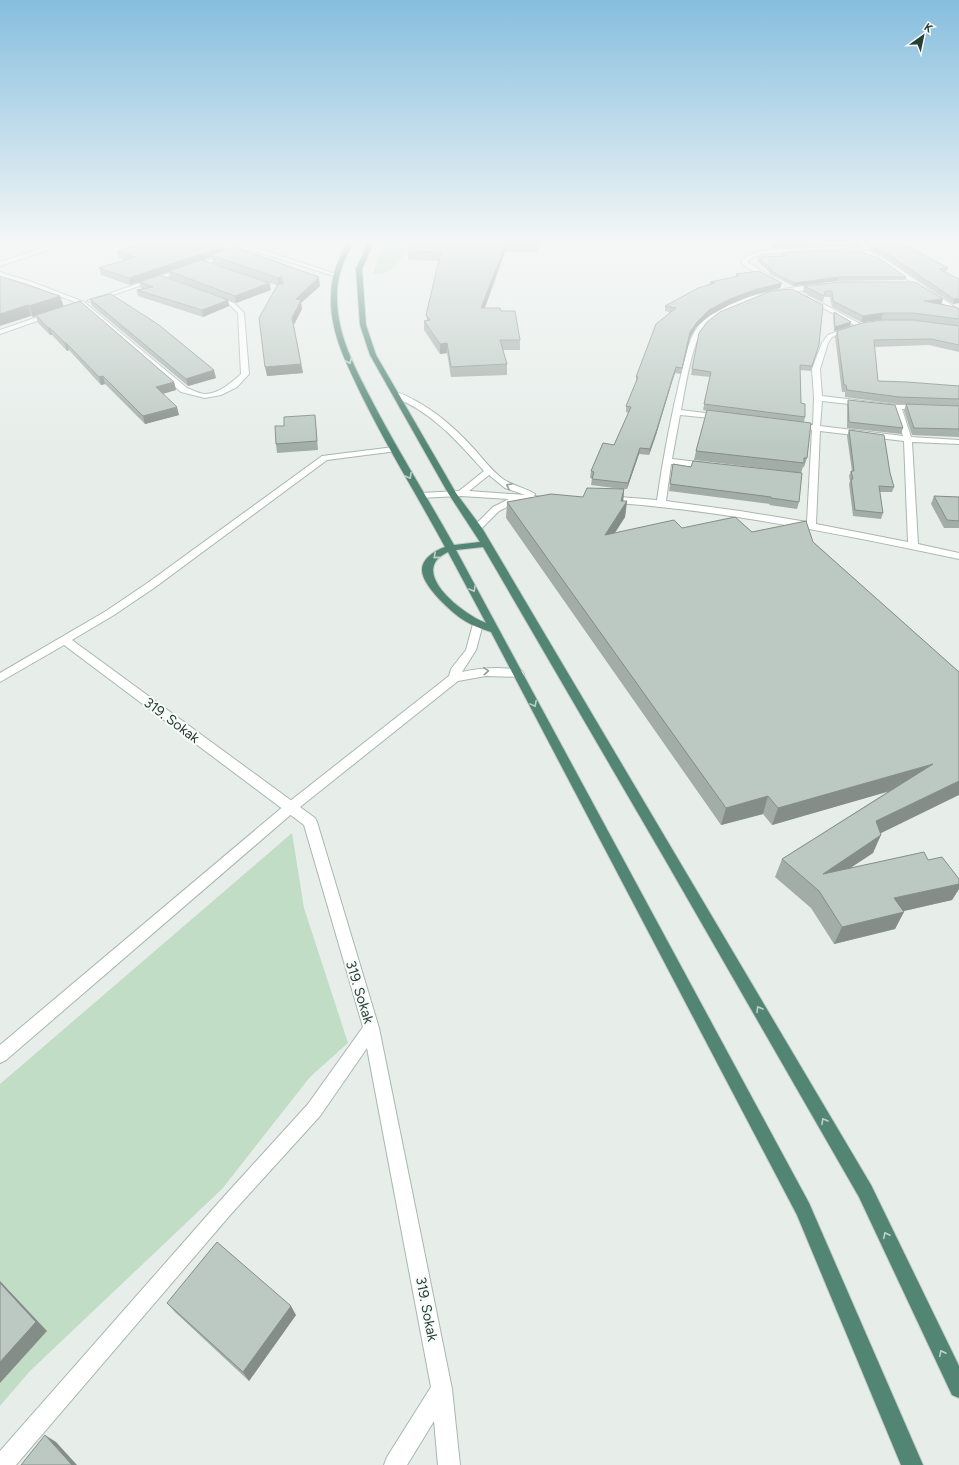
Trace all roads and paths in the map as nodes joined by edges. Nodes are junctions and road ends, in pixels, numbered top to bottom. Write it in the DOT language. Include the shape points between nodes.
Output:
graph roads {
  1 [pos="58,311"];
  2 [pos="92,311"];
  3 [pos="239,311"];
  4 [pos="336,311"];
  5 [pos="362,311"];
  6 [pos="723,311"];
  7 [pos="837,311"];
  8 [pos="0,332"];
  9 [pos="397,395"];
  10 [pos="818,398"];
  11 [pos="896,407"];
  12 [pos="932,407"];
  13 [pos="676,412"];
  14 [pos="731,418"];
  15 [pos="801,426"];
  16 [pos="816,428"];
  17 [pos="908,439"];
  18 [pos="959,442"];
  19 [pos="394,449"];
  20 [pos="666,461"];
  21 [pos="713,466"];
  22 [pos="489,471"];
  23 [pos="457,493"];
  24 [pos="421,496"];
  25 [pos="520,498"];
  26 [pos="598,499"];
  27 [pos="661,502"];
  28 [pos="811,525"];
  29 [pos="476,528"];
  30 [pos="486,544"];
  31 [pos="913,546"];
  32 [pos="450,548"];
  33 [pos="959,556"];
  34 [pos="478,624"];
  35 [pos="495,630"];
  36 [pos="65,640"];
  37 [pos="518,674"];
  38 [pos="0,678"];
  39 [pos="454,678"];
  40 [pos="290,808"];
  41 [pos="371,1028"];
  42 [pos="0,1055"];
  43 [pos="959,1388"];
  44 [pos="442,1389"];
  45 [pos="2,1465"];
  46 [pos="395,1465"];
  47 [pos="449,1465"];
  48 [pos="912,1465"];
  1 -- 8 [label="street"];
  2 -- 3 [label="street" via="184,390 205,396 234,385 245,374"];
  4 -- 19 [label="highway, one-way" via="347,358"];
  5 -- 9 [label="highway" via="363,325 373,355"];
  6 -- 13 [label="street" via="703,326 694,338"];
  7 -- 10 [label="street" via="864,325 830,336 825,343 816,369"];
  9 -- 22 [label="street" via="420,406 464,443"];
  9 -- 23 [label="highway" via="413,427"];
  10 -- 11 [label="street"];
  10 -- 16 [label="street"];
  11 -- 12 [label="street"];
  11 -- 17 [label="street"];
  13 -- 14 [label="street"];
  13 -- 20 [label="street"];
  15 -- 16 [label="street"];
  16 -- 17 [label="street"];
  16 -- 28 [label="street" via="810,478"];
  17 -- 18 [label="street"];
  17 -- 31 [label="street"];
  19 -- 24 [label="highway, one-way"];
  19 -- 36 [label="street" via="325,458 150,586"];
  20 -- 21 [label="street"];
  20 -- 27 [label="street"];
  22 -- 23 [label="street"];
  25 -- 22 [label="street, one-way" via="549,499 513,489"];
  23 -- 24 [label="street"];
  23 -- 25 [label="street"];
  23 -- 29 [label="highway"];
  24 -- 32 [label="highway"];
  25 -- 29 [label="street" via="496,509"];
  26 -- 27 [label="street"];
  27 -- 28 [label="street"];
  28 -- 31 [label="street"];
  29 -- 30 [label="highway"];
  30 -- 32 [label="highway"];
  43 -- 30 [label="highway, one-way" via="865,1191"];
  31 -- 33 [label="street"];
  32 -- 34 [label="highway, one-way" via="432,559 427,572 454,609"];
  32 -- 35 [label="highway, one-way"];
  34 -- 35 [label="highway"];
  34 -- 39 [label="street" via="471,650 457,669"];
  35 -- 37 [label="highway"];
  36 -- 38 [label="street"];
  36 -- 40 [label="street, 319. Sokak"];
  39 -- 37 [label="street, one-way" via="493,671"];
  37 -- 48 [label="highway, one-way" via="803,1209"];
  39 -- 40 [label="street"];
  40 -- 41 [label="street, 319. Sokak" via="310,822"];
  40 -- 42 [label="street"];
  41 -- 44 [label="street, 319. Sokak"];
  41 -- 45 [label="street" via="314,1110"];
  44 -- 46 [label="street"];
  44 -- 47 [label="street, 319. Sokak"];
}
